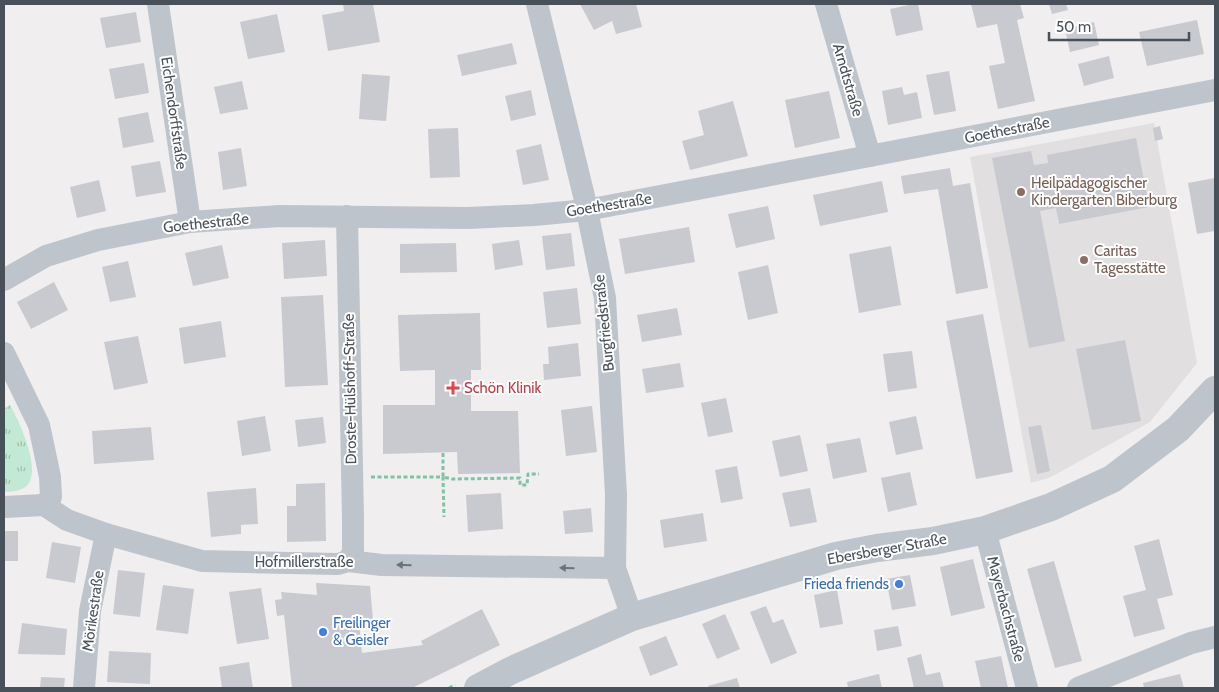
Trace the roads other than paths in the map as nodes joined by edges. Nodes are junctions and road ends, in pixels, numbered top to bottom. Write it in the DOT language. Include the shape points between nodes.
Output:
graph roads {
  1 [pos="158,4"];
  2 [pos="537,4"];
  3 [pos="826,4"];
  4 [pos="1215,90"];
  5 [pos="870,156"];
  6 [pos="587,210"];
  7 [pos="347,216"];
  8 [pos="190,222"];
  9 [pos="4,280"];
  10 [pos="4,353"];
  11 [pos="1215,390"];
  12 [pos="44,505"];
  13 [pos="4,507"];
  14 [pos="985,530"];
  15 [pos="106,534"];
  16 [pos="348,561"];
  17 [pos="615,568"];
  18 [pos="632,617"];
  19 [pos="1215,637"];
  20 [pos="84,688"];
  21 [pos="478,688"];
  22 [pos="1027,688"];
  23 [pos="1078,688"];
  1 -- 8 [label="street, Eichendorffstraße"];
  2 -- 6 [label="street, Burgfriedstraße"];
  3 -- 5 [label="street, Arndtstraße"];
  4 -- 5 [label="street, Goethestraße"];
  5 -- 6 [label="street, Goethestraße"];
  6 -- 7 [label="street, Goethestraße" via="468,218"];
  6 -- 17 [label="street, Burgfriedstraße" via="605,298 616,495"];
  7 -- 8 [label="street, Goethestraße" via="280,216"];
  7 -- 16 [label="street, Droste-Hülshoff-Straße" via="353,552"];
  8 -- 9 [label="street, Goethestraße" via="98,240 46,256"];
  10 -- 12 [label="street" via="39,424 50,477 51,496"];
  11 -- 14 [label="street, Ebersberger Straße" via="1178,429 1112,479 1051,507"];
  12 -- 13 [label="street"];
  12 -- 15 [label="street, Hofmillerstraße" via="67,520"];
  14 -- 18 [label="street, Ebersberger Straße" via="933,542 836,556"];
  14 -- 22 [label="street, Mayerbachstraße"];
  15 -- 16 [label="street, Hofmillerstraße" via="202,561 338,564"];
  15 -- 20 [label="street, Mörikestraße" via="90,611"];
  17 -- 16 [label="street, Hofmillerstraße, one-way" via="392,565"];
  17 -- 18 [label="street, Burgfriedstraße"];
  18 -- 21 [label="street, Ebersberger Straße"];
  19 -- 23 [label="street" via="1191,643"];
}
